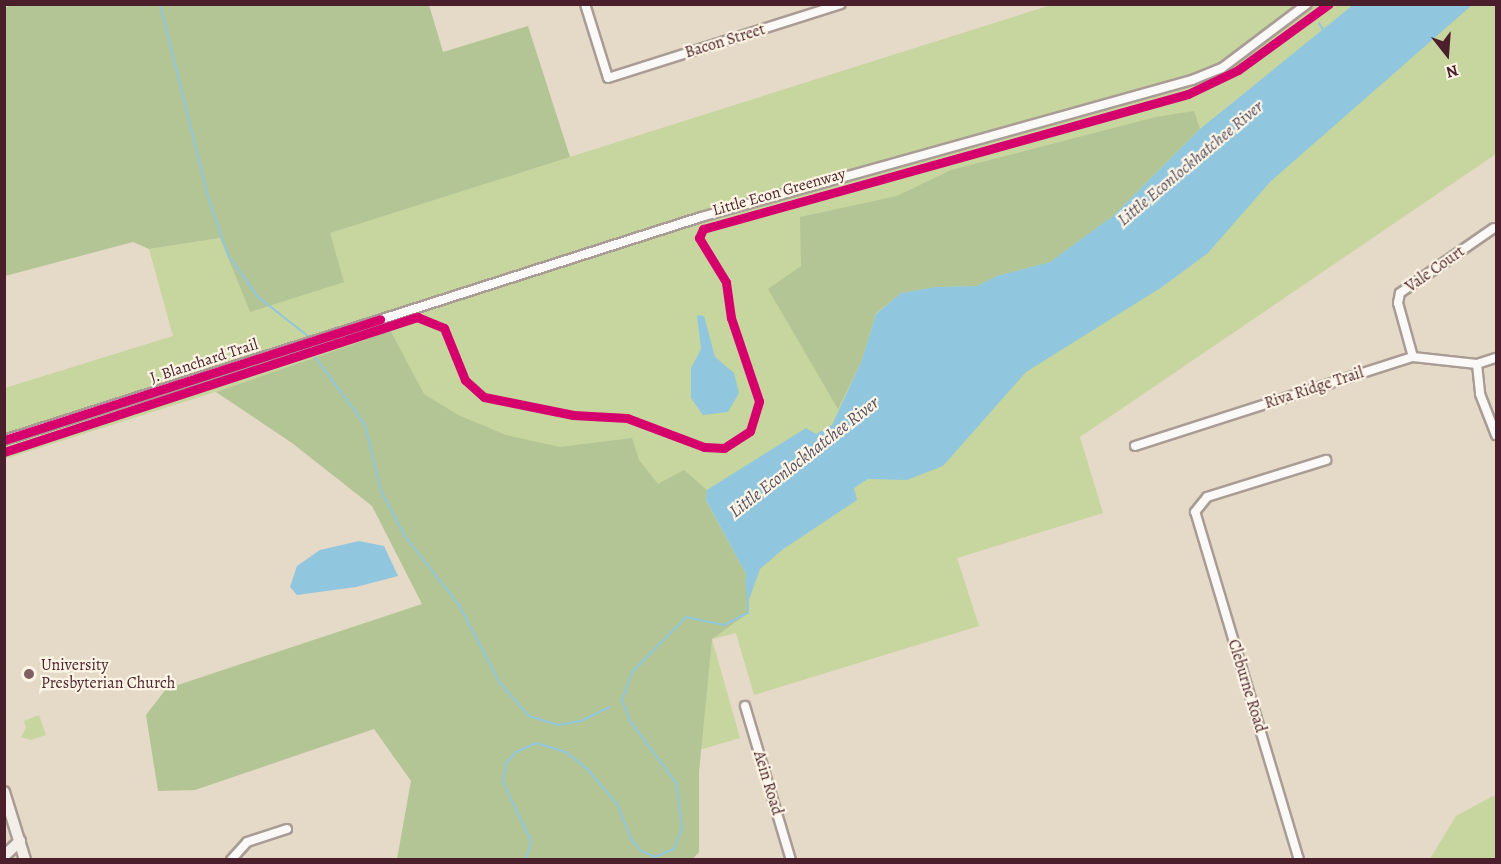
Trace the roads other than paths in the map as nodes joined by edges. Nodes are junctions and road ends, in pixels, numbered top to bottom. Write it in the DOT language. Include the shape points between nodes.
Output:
graph roads {
  1 [pos="585,4"];
  2 [pos="842,4"];
  3 [pos="1307,4"];
  4 [pos="1494,228"];
  5 [pos="1413,357"];
  6 [pos="1497,358"];
  7 [pos="1477,364"];
  8 [pos="1497,435"];
  9 [pos="4,440"];
  10 [pos="1135,446"];
  11 [pos="1326,459"];
  12 [pos="745,706"];
  13 [pos="4,792"];
  14 [pos="287,829"];
  15 [pos="20,841"];
  16 [pos="6,854"];
  17 [pos="25,860"];
  18 [pos="231,860"];
  19 [pos="791,860"];
  20 [pos="1299,860"];
  1 -- 2 [label="street, Bacon Street" via="608,78"];
  3 -- 9 [label="street, J. Blanchard Trail" via="1222,68 1192,80 701,217"];
  4 -- 5 [label="street, Vale Court" via="1400,293 1398,303"];
  5 -- 7 [label="street, Riva Ridge Trail"];
  5 -- 10 [label="street, Riva Ridge Trail"];
  6 -- 7 [label="street, Riva Ridge Trail"];
  7 -- 8 [label="street" via="1480,394"];
  11 -- 20 [label="street, Cleburne Road" via="1207,497 1195,512"];
  12 -- 19 [label="street, Aein Road"];
  13 -- 15 [label="street"];
  14 -- 18 [label="street" via="247,842"];
  15 -- 16 [label="street"];
  15 -- 17 [label="street"];
}
